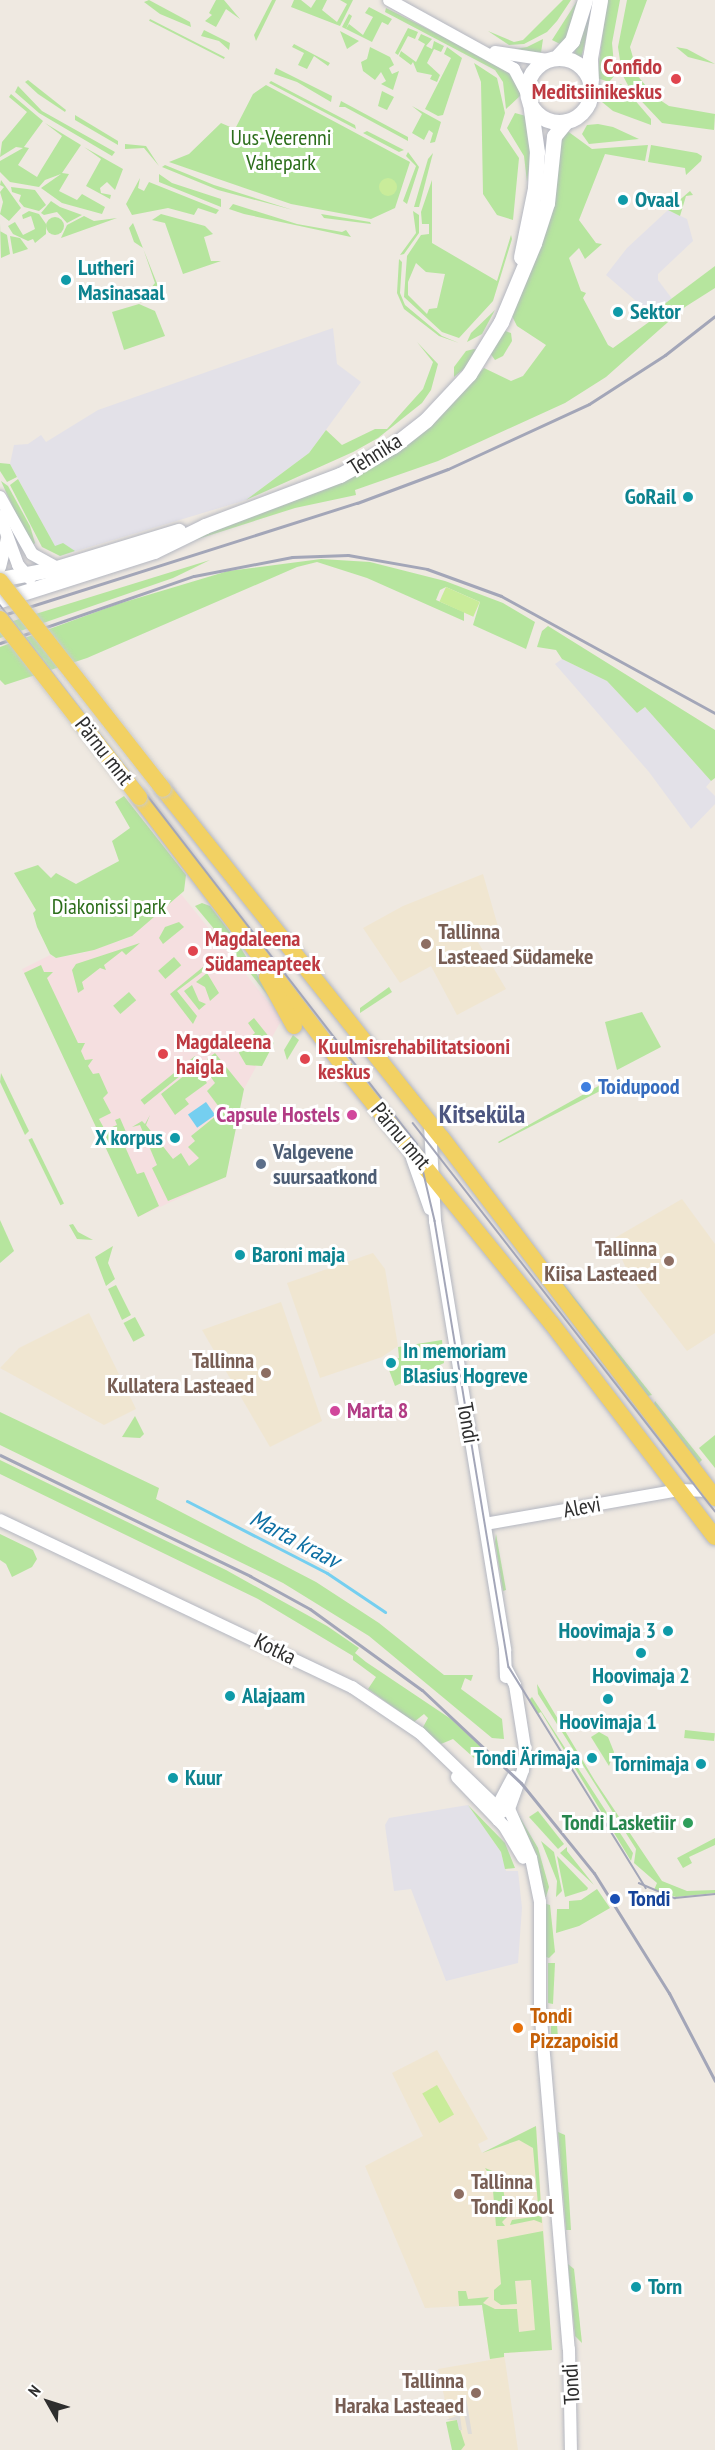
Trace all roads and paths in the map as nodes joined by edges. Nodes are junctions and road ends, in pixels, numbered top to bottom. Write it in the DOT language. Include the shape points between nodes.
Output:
graph roads {
  1 [pos="389,0"];
  2 [pos="585,0"];
  3 [pos="600,0"];
  4 [pos="485,49"];
  5 [pos="552,59"];
  6 [pos="591,83"];
  7 [pos="529,98"];
  8 [pos="566,121"];
  9 [pos="501,322"];
  10 [pos="0,497"];
  11 [pos="0,516"];
  12 [pos="205,526"];
  13 [pos="7,538"];
  14 [pos="32,554"];
  15 [pos="0,567"];
  16 [pos="57,568"];
  17 [pos="26,574"];
  18 [pos="0,580"];
  19 [pos="44,587"];
  20 [pos="0,590"];
  21 [pos="0,600"];
  22 [pos="0,619"];
  23 [pos="255,946"];
  24 [pos="294,1026"];
  25 [pos="430,1124"];
  26 [pos="405,1142"];
  27 [pos="435,1177"];
  28 [pos="435,1221"];
  29 [pos="680,1490"];
  30 [pos="712,1494"];
  31 [pos="0,1520"];
  32 [pos="485,1524"];
  33 [pos="715,1537"];
  34 [pos="507,1670"];
  35 [pos="399,1719"];
  36 [pos="507,1789"];
  37 [pos="485,1796"];
  38 [pos="499,1811"];
  39 [pos="517,1828"];
  40 [pos="538,1929"];
  41 [pos="570,2448"];
  1 -- 4 [label="street"];
  2 -- 5 [label="main road" via="572,41"];
  3 -- 6 [label="main road" via="590,58"];
  4 -- 5 [label="street"];
  4 -- 7 [label="street" via="514,69"];
  5 -- 6 [label="main road" via="576,62"];
  5 -- 7 [label="main road" via="530,76"];
  6 -- 8 [label="main road" via="588,104 579,115"];
  7 -- 8 [label="main road" via="548,120"];
  7 -- 9 [label="main road, Tehnika" via="537,152 536,189 522,254"];
  8 -- 9 [label="main road, Tehnika" via="554,136 547,203 538,233"];
  9 -- 12 [label="main road, Tehnika" via="454,391 393,446 340,475"];
  10 -- 14 [label="street"];
  11 -- 13 [label="street"];
  12 -- 16 [label="main road, Tehnika"];
  12 -- 19 [label="main road, Tehnika" via="154,551"];
  13 -- 15 [label="street"];
  13 -- 17 [label="street"];
  14 -- 16 [label="street"];
  14 -- 17 [label="street"];
  16 -- 17 [label="main road, Tehnika"];
  17 -- 18 [label="main road, Tehnika"];
  17 -- 19 [label="street"];
  17 -- 20 [label="street" via="16,585"];
  18 -- 25 [label="main road, Pärnu mnt, bridge"];
  19 -- 21 [label="main road, Tehnika"];
  22 -- 23 [label="main road, Pärnu mnt, bridge"];
  23 -- 24 [label="main road" via="264,972"];
  23 -- 26 [label="main road, Pärnu mnt" via="342,1066"];
  25 -- 27 [label="street, Tondi"];
  25 -- 30 [label="main road, Pärnu mnt"];
  26 -- 27 [label="main road, Pärnu mnt"];
  26 -- 28 [label="street"];
  27 -- 28 [label="street, Tondi"];
  27 -- 29 [label="main road, Pärnu mnt"];
  28 -- 32 [label="street, Tondi"];
  29 -- 30 [label="street, Alevi"];
  29 -- 32 [label="street, Alevi"];
  29 -- 33 [label="main road, Pärnu mnt"];
  31 -- 35 [label="street, Kotka" via="335,1678"];
  32 -- 34 [label="street, Tondi"];
  34 -- 36 [label="street, Tondi" via="518,1751"];
  34 -- 38 [label="street, Tondi" via="515,1685 525,1748 523,1770"];
  35 -- 37 [label="street, Kotka" via="441,1751"];
  35 -- 38 [label="street, Tondi"];
  36 -- 37 [label="street" via="495,1796"];
  36 -- 38 [label="street, Tondi"];
  37 -- 38 [label="street, Kotka"];
  38 -- 39 [label="street, Kotka"];
  38 -- 40 [label="street, Tondi" via="525,1863"];
  39 -- 40 [label="street, Tondi" via="528,1848 539,1887"];
  40 -- 41 [label="street, Tondi" via="540,2007 569,2357"];
}
